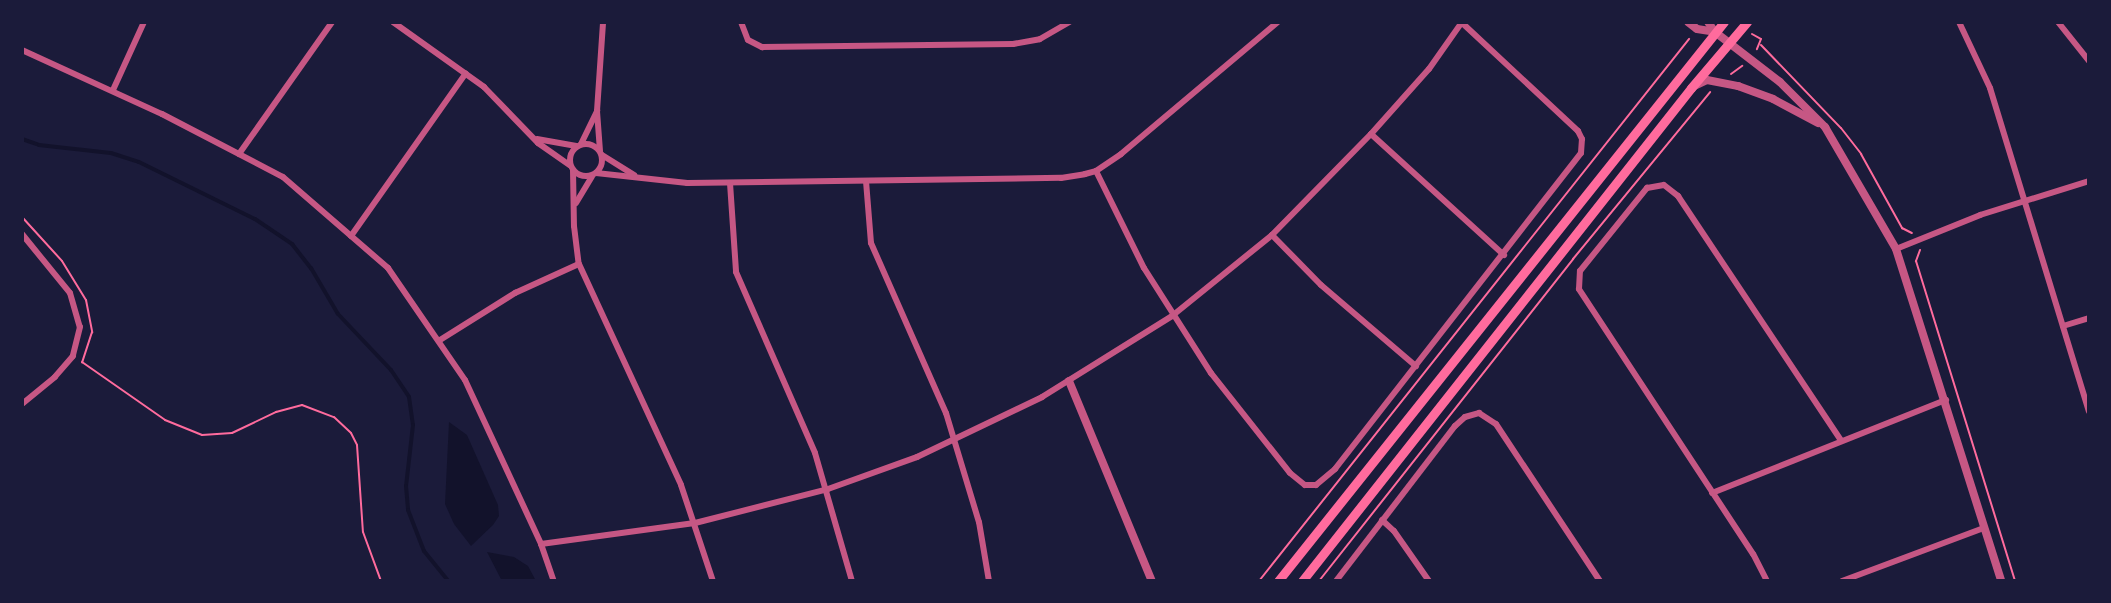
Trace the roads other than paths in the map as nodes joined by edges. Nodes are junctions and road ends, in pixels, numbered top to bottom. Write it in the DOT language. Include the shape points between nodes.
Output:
graph roads {
  1 [pos="144,22"];
  2 [pos="332,22"];
  3 [pos="393,22"];
  4 [pos="603,22"];
  5 [pos="741,22"];
  6 [pos="1069,22"];
  7 [pos="1278,22"];
  8 [pos="1688,22"];
  9 [pos="1708,22"];
  10 [pos="1724,22"];
  11 [pos="1959,22"];
  12 [pos="2058,22"];
  13 [pos="1462,23"];
  14 [pos="1745,24"];
  15 [pos="1715,32"];
  16 [pos="1729,42"];
  17 [pos="22,50"];
  18 [pos="2089,61"];
  19 [pos="466,73"];
  20 [pos="1691,88"];
  21 [pos="113,90"];
  22 [pos="597,111"];
  23 [pos="1825,127"];
  24 [pos="1371,134"];
  25 [pos="537,139"];
  26 [pos="579,146"];
  27 [pos="601,153"];
  28 [pos="239,154"];
  29 [pos="572,168"];
  30 [pos="1096,171"];
  31 [pos="594,175"];
  32 [pos="634,175"];
  33 [pos="866,181"];
  34 [pos="2089,181"];
  35 [pos="730,183"];
  36 [pos="2025,200"];
  37 [pos="576,203"];
  38 [pos="22,234"];
  39 [pos="1272,235"];
  40 [pos="351,236"];
  41 [pos="1896,249"];
  42 [pos="1504,255"];
  43 [pos="579,264"];
  44 [pos="1172,316"];
  45 [pos="2089,318"];
  46 [pos="2063,326"];
  47 [pos="440,340"];
  48 [pos="1416,366"];
  49 [pos="1069,381"];
  50 [pos="1946,400"];
  51 [pos="22,404"];
  52 [pos="2089,411"];
  53 [pos="1841,440"];
  54 [pos="954,441"];
  55 [pos="828,489"];
  56 [pos="1712,493"];
  57 [pos="1382,520"];
  58 [pos="695,523"];
  59 [pos="1984,528"];
  60 [pos="541,544"];
  61 [pos="554,581"];
  62 [pos="713,581"];
  63 [pos="852,581"];
  64 [pos="989,581"];
  65 [pos="1152,581"];
  66 [pos="1278,581"];
  67 [pos="1302,581"];
  68 [pos="1336,581"];
  69 [pos="1429,581"];
  70 [pos="1600,581"];
  71 [pos="1767,581"];
  72 [pos="1842,581"];
  73 [pos="2001,581"];
  1 -- 21 [label="street"];
  2 -- 28 [label="street"];
  3 -- 19 [label="street"];
  4 -- 22 [label="street"];
  5 -- 6 [label="street" via="748,40 762,47 1013,44 1040,39"];
  7 -- 30 [label="street"];
  8 -- 15 [label="street"];
  9 -- 15 [label="street"];
  10 -- 15 [label="main road"];
  11 -- 36 [label="street" via="1990,88"];
  12 -- 18 [label="street"];
  13 -- 24 [label="street"];
  13 -- 42 [label="street" via="1582,139 1581,153"];
  14 -- 16 [label="main road"];
  15 -- 16 [label="street"];
  15 -- 66 [label="main road"];
  16 -- 20 [label="main road"];
  16 -- 23 [label="street"];
  17 -- 21 [label="street"];
  19 -- 25 [label="street"];
  19 -- 40 [label="street"];
  20 -- 23 [label="street" via="1707,80 1725,83 1773,99"];
  20 -- 67 [label="main road"];
  21 -- 28 [label="street"];
  22 -- 26 [label="street"];
  22 -- 27 [label="street"];
  23 -- 41 [label="street"];
  24 -- 39 [label="street"];
  24 -- 42 [label="street"];
  25 -- 26 [label="street"];
  25 -- 29 [label="street"];
  26 -- 27 [label="street" via="591,144"];
  26 -- 29 [label="street" via="571,154"];
  27 -- 31 [label="street" via="602,165"];
  27 -- 32 [label="street"];
  28 -- 40 [label="street" via="298,187"];
  29 -- 31 [label="street" via="582,176"];
  29 -- 37 [label="street"];
  30 -- 33 [label="street" via="1061,178"];
  30 -- 44 [label="street"];
  31 -- 32 [label="street"];
  31 -- 37 [label="street"];
  32 -- 35 [label="street"];
  33 -- 35 [label="street"];
  33 -- 54 [label="street" via="871,243 935,384"];
  34 -- 36 [label="street"];
  35 -- 55 [label="street" via="736,272"];
  36 -- 41 [label="street"];
  36 -- 46 [label="street"];
  37 -- 43 [label="street"];
  38 -- 51 [label="street" via="61,279 76,305 80,327 73,356"];
  39 -- 44 [label="street"];
  39 -- 48 [label="street" via="1321,285"];
  40 -- 47 [label="street" via="398,280"];
  41 -- 50 [label="street"];
  42 -- 48 [label="street"];
  43 -- 47 [label="street" via="515,293"];
  43 -- 58 [label="street"];
  44 -- 48 [label="street" via="1268,448 1297,480 1313,486 1331,473"];
  44 -- 49 [label="street"];
  45 -- 46 [label="street"];
  46 -- 52 [label="street"];
  47 -- 60 [label="street" via="465,380"];
  49 -- 54 [label="street"];
  49 -- 65 [label="street"];
  50 -- 53 [label="street"];
  50 -- 59 [label="street"];
  53 -- 56 [label="street"];
  53 -- 56 [label="street" via="1678,196 1669,187 1653,185 1580,271 1577,284"];
  54 -- 55 [label="street"];
  54 -- 64 [label="street" via="979,522"];
  55 -- 58 [label="street"];
  55 -- 63 [label="street"];
  56 -- 71 [label="street"];
  57 -- 68 [label="street"];
  57 -- 69 [label="street"];
  57 -- 70 [label="street" via="1460,421 1483,414 1496,424"];
  58 -- 60 [label="street"];
  58 -- 62 [label="street"];
  59 -- 72 [label="street"];
  59 -- 73 [label="street"];
  60 -- 61 [label="street"];
}
